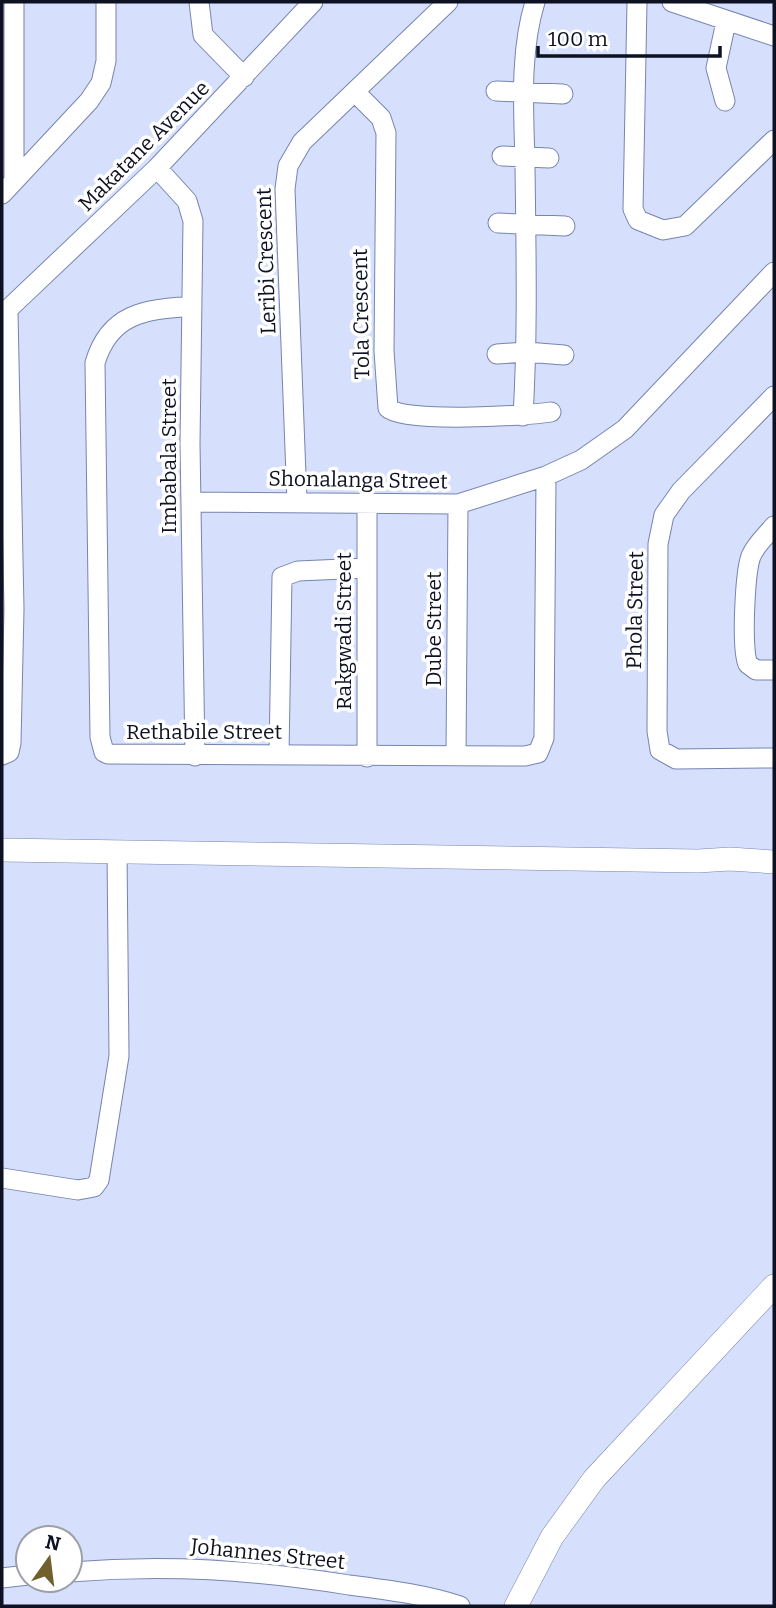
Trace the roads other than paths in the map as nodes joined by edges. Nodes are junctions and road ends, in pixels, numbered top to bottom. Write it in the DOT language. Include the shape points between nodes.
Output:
graph roads {
  1 [pos="14,2"];
  2 [pos="106,2"];
  3 [pos="199,2"];
  4 [pos="313,2"];
  5 [pos="535,2"];
  6 [pos="637,2"];
  7 [pos="671,2"];
  8 [pos="439,5"];
  9 [pos="726,22"];
  10 [pos="774,36"];
  11 [pos="244,77"];
  12 [pos="496,91"];
  13 [pos="355,92"];
  14 [pos="524,93"];
  15 [pos="563,94"];
  16 [pos="724,101"];
  17 [pos="774,141"];
  18 [pos="502,156"];
  19 [pos="524,157"];
  20 [pos="549,158"];
  21 [pos="157,168"];
  22 [pos="8,187"];
  23 [pos="498,223"];
  24 [pos="525,224"];
  25 [pos="565,226"];
  26 [pos="774,272"];
  27 [pos="192,306"];
  28 [pos="5,313"];
  29 [pos="526,352"];
  30 [pos="497,354"];
  31 [pos="564,355"];
  32 [pos="774,396"];
  33 [pos="551,412"];
  34 [pos="523,416"];
  35 [pos="546,476"];
  36 [pos="297,501"];
  37 [pos="191,502"];
  38 [pos="367,504"];
  39 [pos="458,504"];
  40 [pos="774,526"];
  41 [pos="366,568"];
  42 [pos="774,670"];
  43 [pos="2,755"];
  44 [pos="279,755"];
  45 [pos="456,755"];
  46 [pos="195,756"];
  47 [pos="368,757"];
  48 [pos="774,758"];
  49 [pos="2,850"];
  50 [pos="117,851"];
  51 [pos="698,861"];
  52 [pos="774,862"];
  53 [pos="774,875"];
  54 [pos="2,1178"];
  55 [pos="774,1286"];
  56 [pos="84,1571"];
  57 [pos="460,1606"];
  58 [pos="516,1606"];
  1 -- 22 [label="street"];
  2 -- 22 [label="street" via="106,61 101,83"];
  3 -- 11 [label="street" via="203,35"];
  4 -- 11 [label="street, Makatane Avenue"];
  5 -- 14 [label="street"];
  6 -- 17 [label="street" via="633,209 638,220 663,230 685,226"];
  7 -- 9 [label="street"];
  8 -- 13 [label="street, Leribi Crescent"];
  9 -- 10 [label="street"];
  9 -- 16 [label="street" via="716,68"];
  11 -- 21 [label="street, Makatane Avenue"];
  12 -- 14 [label="street"];
  13 -- 34 [label="street, Tola Crescent" via="381,118 386,133 384,351 388,408 396,414 422,417"];
  13 -- 36 [label="street, Leribi Crescent" via="302,142 286,173"];
  14 -- 15 [label="street"];
  14 -- 19 [label="street"];
  18 -- 19 [label="street"];
  19 -- 20 [label="street"];
  19 -- 24 [label="street"];
  21 -- 27 [label="street, Imbabala Street" via="192,212"];
  21 -- 28 [label="street, Makatane Avenue"];
  23 -- 24 [label="street"];
  24 -- 25 [label="street"];
  24 -- 29 [label="street"];
  26 -- 35 [label="street, Shonalanga Street" via="625,429 582,460"];
  27 -- 37 [label="street, Imbabala Street"];
  27 -- 46 [label="street, Rethabile Street" via="135,314 106,338 95,363 102,747 112,755"];
  28 -- 43 [label="street" via="14,609 11,749"];
  29 -- 30 [label="street"];
  29 -- 31 [label="street"];
  29 -- 34 [label="street"];
  32 -- 48 [label="street, Phola Street" via="681,491 664,515 658,544 657,731 658,747 676,759"];
  33 -- 34 [label="street, Tola Crescent"];
  35 -- 39 [label="street, Shonalanga Street"];
  35 -- 45 [label="street, Rethabile Street" via="543,743 538,752 525,756"];
  36 -- 37 [label="street, Shonalanga Street"];
  36 -- 38 [label="street, Shonalanga Street"];
  37 -- 46 [label="street, Imbabala Street"];
  38 -- 39 [label="street, Shonalanga Street"];
  38 -- 41 [label="street, Rakgwadi Street"];
  39 -- 45 [label="street, Dube Street"];
  40 -- 42 [label="street" via="750,560 744,640 748,664 756,670"];
  41 -- 44 [label="street" via="298,571 282,577"];
  41 -- 47 [label="street, Rakgwadi Street"];
  44 -- 46 [label="street, Rethabile Street"];
  44 -- 47 [label="street, Rethabile Street"];
  45 -- 47 [label="street, Rethabile Street"];
  49 -- 50 [label="main road"];
  50 -- 51 [label="main road"];
  50 -- 54 [label="street" via="118,1056 99,1180 94,1187 78,1190"];
  51 -- 52 [label="main road"];
  51 -- 53 [label="main road"];
  55 -- 58 [label="main road" via="594,1479 552,1537"];
  56 -- 57 [label="street, Johannes Street" via="231,1570 411,1593"];
}
